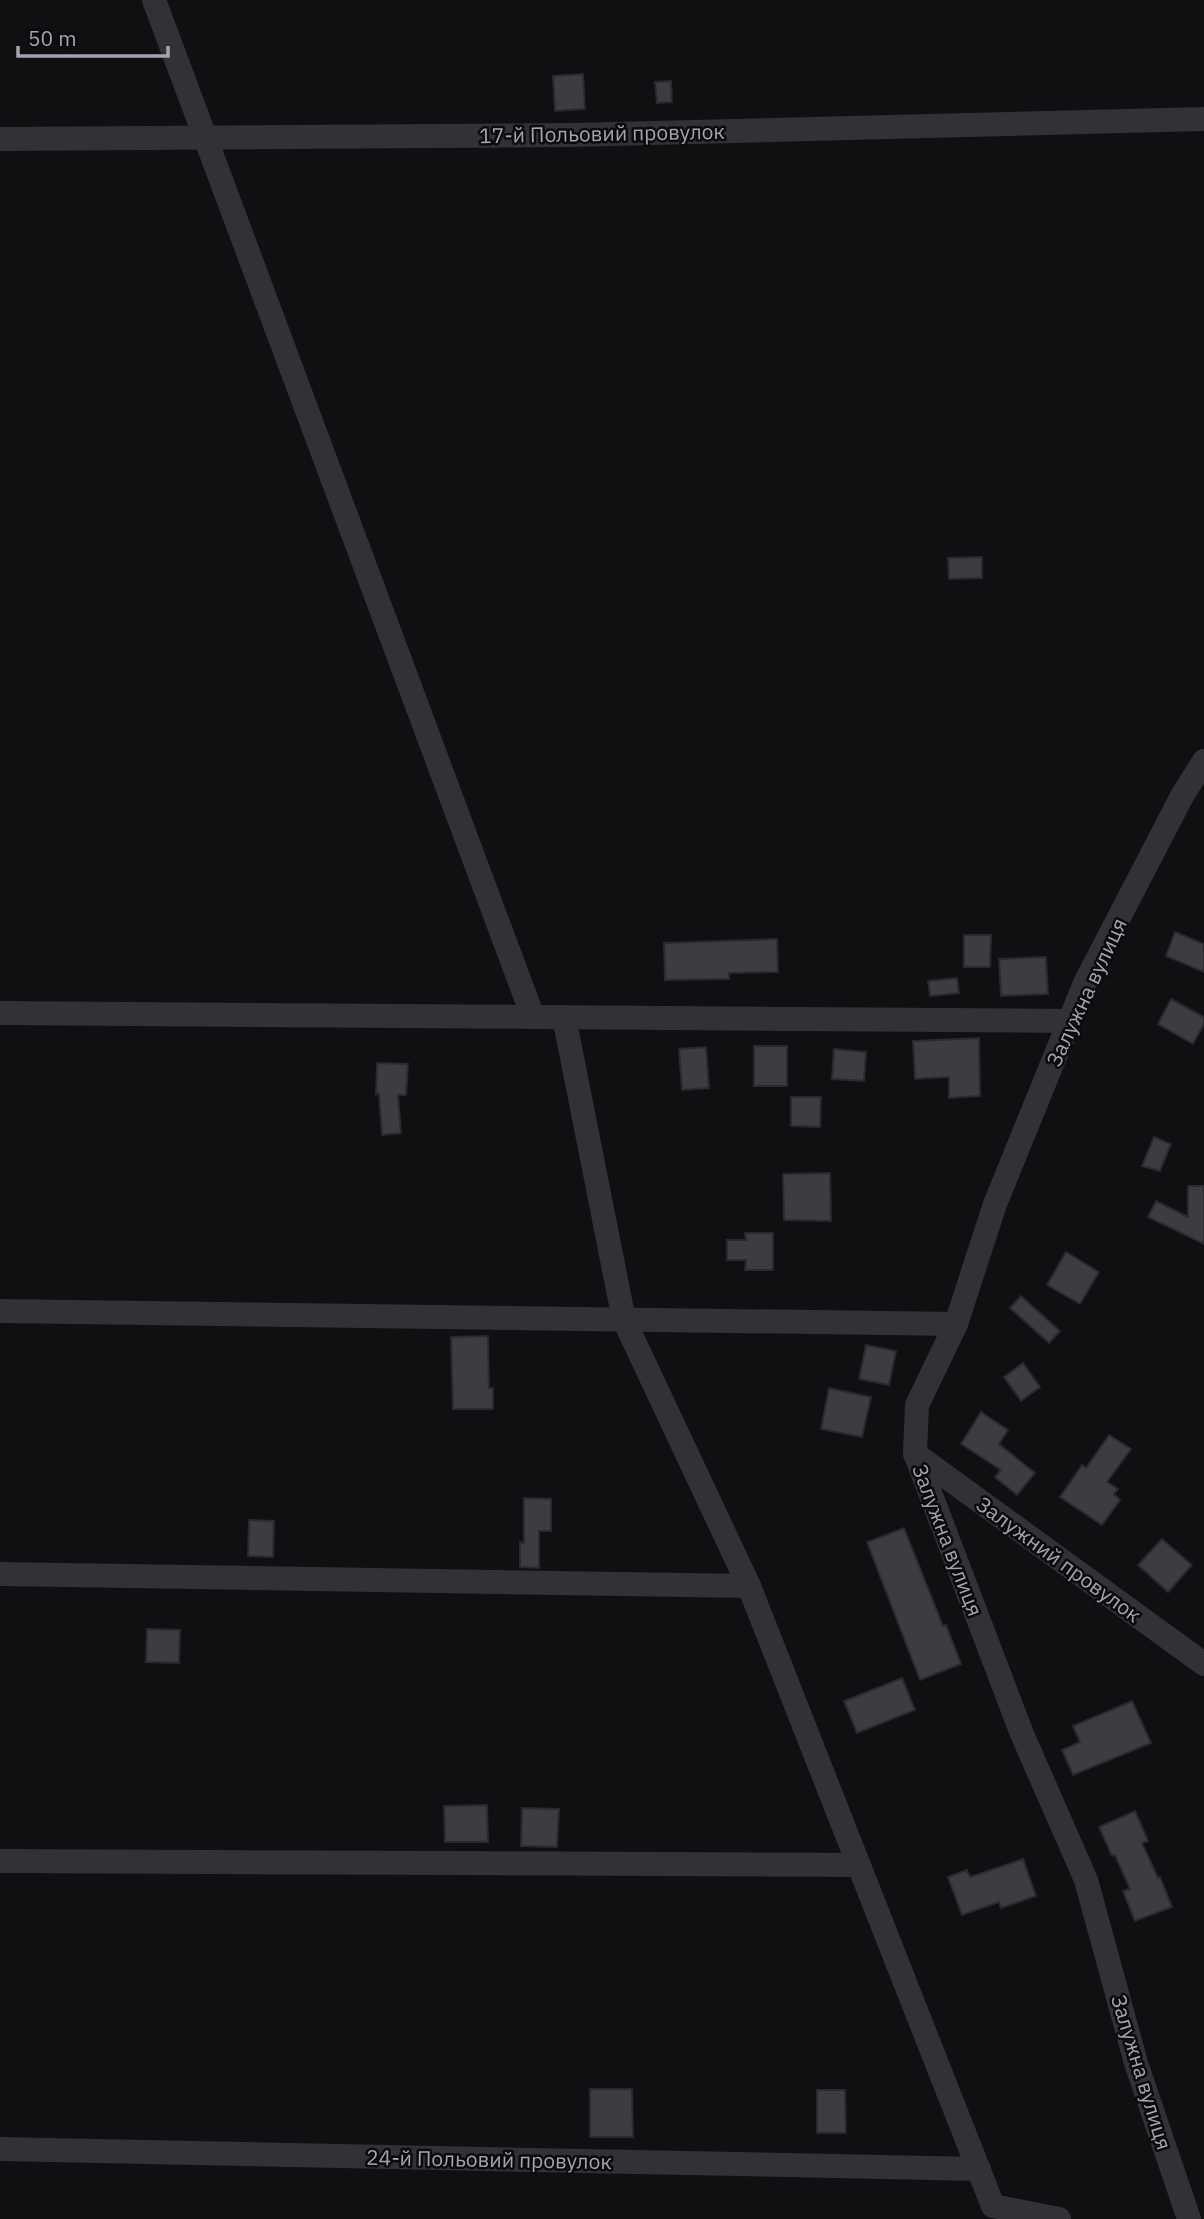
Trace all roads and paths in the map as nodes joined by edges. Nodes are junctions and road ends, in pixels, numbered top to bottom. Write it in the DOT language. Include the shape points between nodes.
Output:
graph roads {
  1 [pos="154,0"];
  2 [pos="1204,119"];
  3 [pos="205,138"];
  4 [pos="0,139"];
  5 [pos="1204,761"];
  6 [pos="0,1013"];
  7 [pos="533,1017"];
  8 [pos="564,1017"];
  9 [pos="1070,1021"];
  10 [pos="0,1311"];
  11 [pos="624,1320"];
  12 [pos="956,1324"];
  13 [pos="915,1453"];
  14 [pos="0,1574"];
  15 [pos="749,1586"];
  16 [pos="1204,1664"];
  17 [pos="0,1861"];
  18 [pos="859,1865"];
  19 [pos="0,2149"];
  20 [pos="979,2169"];
  21 [pos="1059,2219"];
  22 [pos="1189,2219"];
  1 -- 3 [label="street"];
  2 -- 3 [label="street, 17-й Польовий провулок" via="572,135"];
  3 -- 4 [label="street, 17-й Польовий провулок"];
  3 -- 7 [label="street"];
  5 -- 9 [label="street, Залужна вулиця" via="1091,971"];
  6 -- 7 [label="street"];
  7 -- 8 [label="street"];
  8 -- 9 [label="street"];
  8 -- 11 [label="street"];
  9 -- 12 [label="street, Залужна вулиця" via="995,1204"];
  10 -- 11 [label="street"];
  11 -- 12 [label="street"];
  11 -- 15 [label="street"];
  12 -- 13 [label="street, Залужна вулиця" via="917,1405"];
  13 -- 16 [label="street, Залужний провулок"];
  13 -- 22 [label="street, Залужна вулиця" via="1022,1734 1086,1881 1136,2063"];
  14 -- 15 [label="street"];
  15 -- 18 [label="street"];
  17 -- 18 [label="street"];
  18 -- 20 [label="street"];
  19 -- 20 [label="street, 24-й Польовий провулок"];
  20 -- 21 [label="street" via="993,2206"];
}
